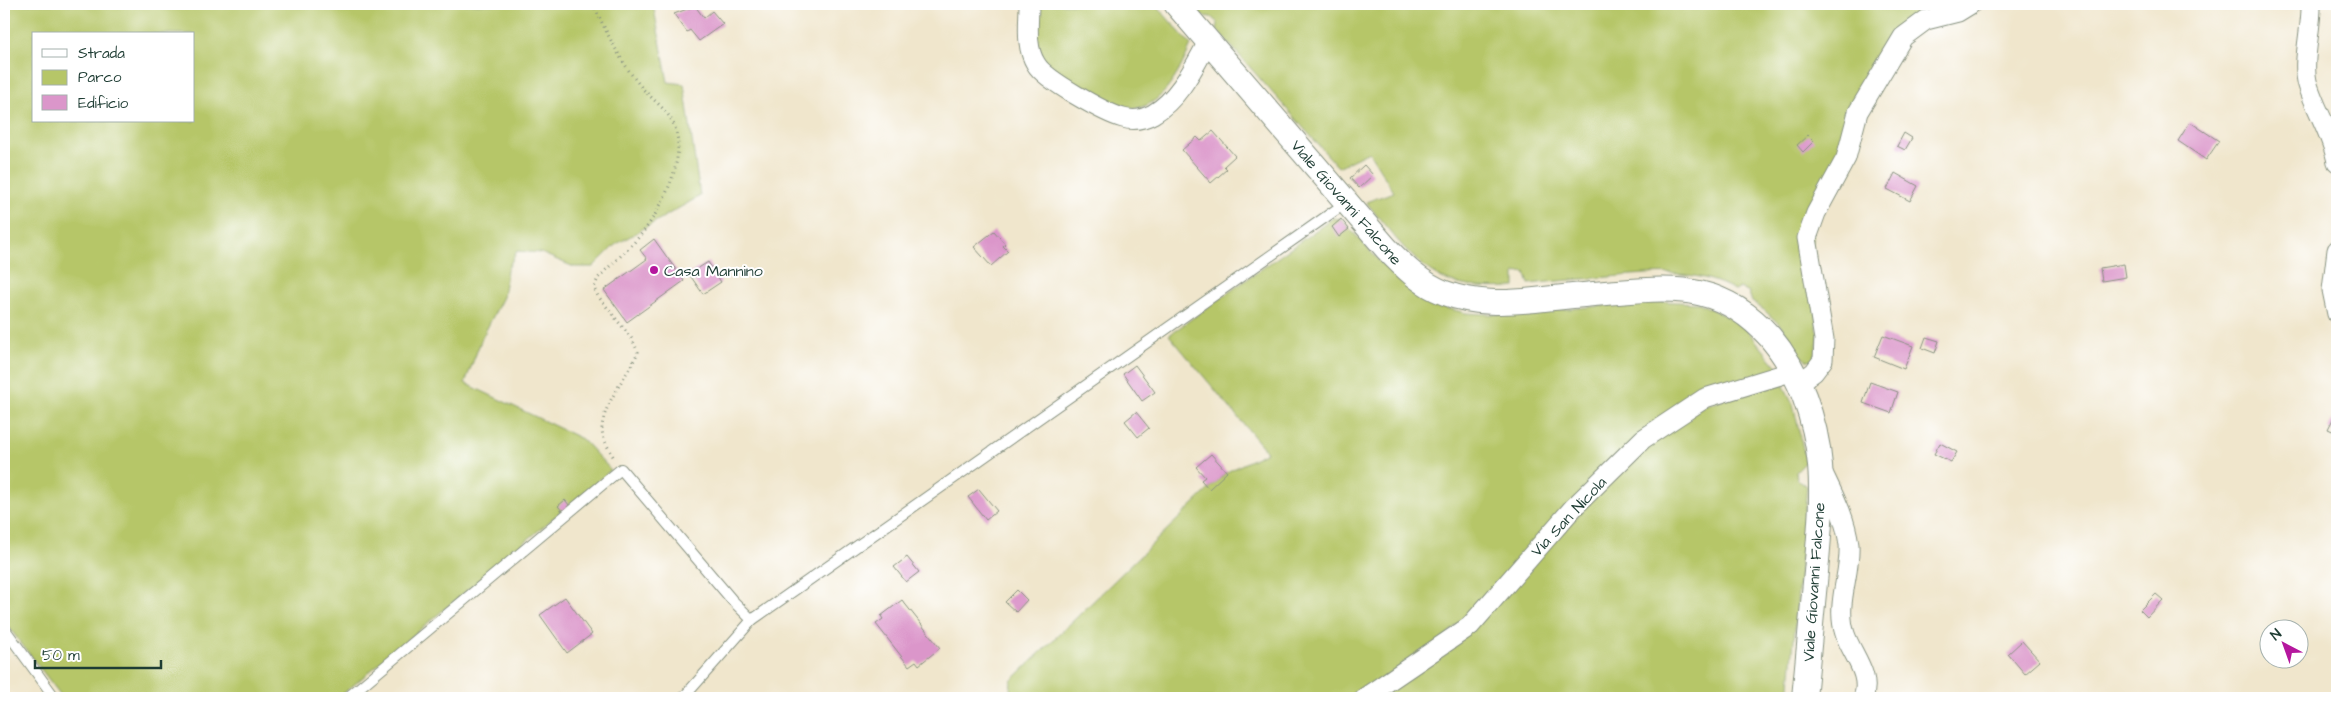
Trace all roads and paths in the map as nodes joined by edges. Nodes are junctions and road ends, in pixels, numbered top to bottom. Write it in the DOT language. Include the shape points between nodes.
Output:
graph roads {
  1 [pos="593,4"];
  2 [pos="1029,4"];
  3 [pos="1176,4"];
  4 [pos="1971,4"];
  5 [pos="2311,4"];
  6 [pos="1208,42"];
  7 [pos="2337,162"];
  8 [pos="1347,202"];
  9 [pos="2337,250"];
  10 [pos="2337,314"];
  11 [pos="1796,377"];
  12 [pos="1820,465"];
  13 [pos="621,469"];
  14 [pos="752,620"];
  15 [pos="4,628"];
  16 [pos="55,698"];
  17 [pos="346,698"];
  18 [pos="684,698"];
  19 [pos="1364,698"];
  20 [pos="1804,698"];
  21 [pos="1863,698"];
  1 -- 13 [label="path" via="618,55 639,85 663,106 674,124 678,141 676,164 663,202 643,233 598,278 594,288 638,352 605,413 602,429 606,445"];
  2 -- 6 [label="street" via="1031,54 1044,74 1124,118 1138,120 1162,107 1185,82"];
  3 -- 6 [label="street, Viale Giovanni Falcone"];
  4 -- 11 [label="street" via="1958,12 1926,20 1903,37 1858,112 1846,158 1816,213 1807,238 1824,339 1823,360 1814,372"];
  5 -- 7 [label="street" via="2306,67 2308,85 2324,120"];
  6 -- 8 [label="street, Viale Giovanni Falcone"];
  8 -- 11 [label="street, Viale Giovanni Falcone" via="1402,266 1446,294 1483,302 1511,302 1651,288 1696,291 1744,312 1774,342"];
  8 -- 14 [label="lane"];
  9 -- 10 [label="street" via="2332,290"];
  11 -- 12 [label="street, Viale Giovanni Falcone"];
  11 -- 19 [label="street, Via San Nicola" via="1705,398 1643,439 1573,508 1470,626"];
  12 -- 20 [label="street, Viale Giovanni Falcone" via="1820,528"];
  12 -- 21 [label="street" via="1844,520 1849,547 1841,608 1844,632 1862,669 1866,690"];
  13 -- 14 [label="lane"];
  13 -- 17 [label="lane"];
  14 -- 18 [label="lane"];
  15 -- 16 [label="lane"];
}
